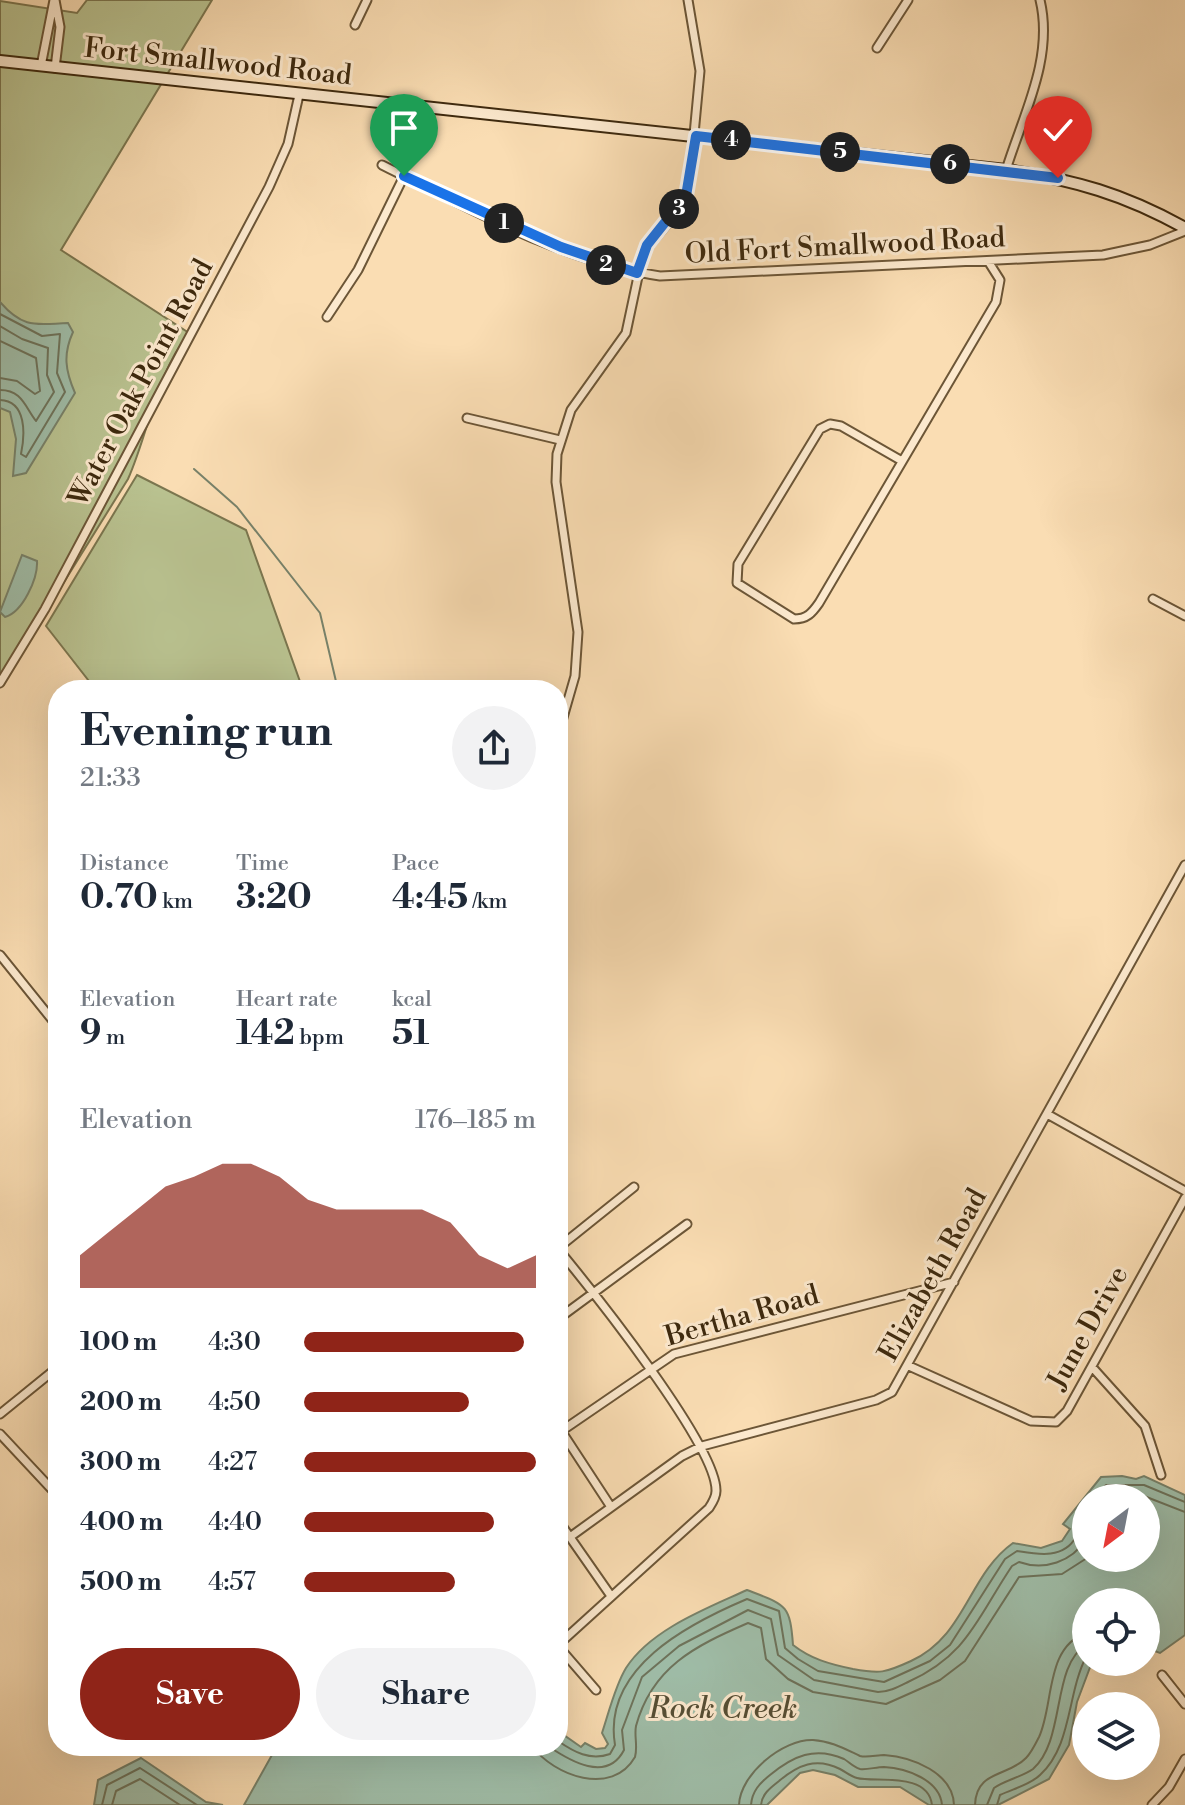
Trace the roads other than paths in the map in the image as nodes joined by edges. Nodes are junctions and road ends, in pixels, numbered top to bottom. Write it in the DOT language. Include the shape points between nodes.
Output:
graph roads {
  1 [pos="55,0"];
  2 [pos="367,0"];
  3 [pos="688,0"];
  4 [pos="908,0"];
  5 [pos="1040,0"];
  6 [pos="355,25"];
  7 [pos="877,48"];
  8 [pos="0,61"];
  9 [pos="41,66"];
  10 [pos="55,68"];
  11 [pos="299,95"];
  12 [pos="696,136"];
  13 [pos="382,165"];
  14 [pos="1006,170"];
  15 [pos="404,176"];
  16 [pos="1185,230"];
  17 [pos="988,261"];
  18 [pos="637,273"];
  19 [pos="327,317"];
  20 [pos="467,418"];
  21 [pos="560,440"];
  22 [pos="902,461"];
  23 [pos="1153,599"];
  24 [pos="1185,616"];
  25 [pos="0,683"];
  26 [pos="568,700"];
  27 [pos="1185,865"];
  28 [pos="0,955"];
  29 [pos="48,1015"];
  30 [pos="1047,1114"];
  31 [pos="634,1187"];
  32 [pos="1185,1191"];
  33 [pos="1185,1198"];
  34 [pos="687,1224"];
  35 [pos="568,1240"];
  36 [pos="568,1260"];
  37 [pos="954,1282"];
  38 [pos="594,1293"];
  39 [pos="568,1312"];
  40 [pos="909,1366"];
  41 [pos="1092,1367"];
  42 [pos="649,1370"];
  43 [pos="48,1375"];
  44 [pos="0,1414"];
  45 [pos="568,1423"];
  46 [pos="0,1434"];
  47 [pos="568,1442"];
  48 [pos="702,1446"];
  49 [pos="1161,1475"];
  50 [pos="48,1485"];
  51 [pos="611,1507"];
  52 [pos="568,1534"];
  53 [pos="570,1537"];
  54 [pos="611,1596"];
  55 [pos="568,1636"];
  56 [pos="568,1657"];
  57 [pos="1162,1675"];
  58 [pos="596,1690"];
  59 [pos="1185,1704"];
  60 [pos="1185,1759"];
  61 [pos="1152,1805"];
  1 -- 9 [label="street"];
  1 -- 10 [label="street" via="60,27"];
  2 -- 6 [label="street"];
  3 -- 12 [label="street" via="699,54"];
  4 -- 7 [label="street"];
  5 -- 14 [label="street" via="1039,71"];
  8 -- 9 [label="main road, Fort Smallwood Road"];
  9 -- 10 [label="main road, Fort Smallwood Road"];
  10 -- 11 [label="main road, Fort Smallwood Road"];
  11 -- 12 [label="main road, Fort Smallwood Road"];
  11 -- 25 [label="street, Water Oak Point Road" via="288,144 269,187 45,609"];
  12 -- 14 [label="main road, Fort Smallwood Road"];
  12 -- 18 [label="street" via="686,196 647,245"];
  13 -- 15 [label="street, Old Fort Smallwood Road"];
  14 -- 16 [label="main road, Fort Smallwood Road" via="1115,193"];
  15 -- 18 [label="street, Old Fort Smallwood Road" via="561,247"];
  15 -- 19 [label="street" via="358,270"];
  16 -- 17 [label="street, Old Fort Smallwood Road" via="1150,245 1103,255"];
  17 -- 18 [label="street, Old Fort Smallwood Road"];
  17 -- 22 [label="street" via="1000,280 996,302"];
  18 -- 21 [label="street" via="626,333 577,399"];
  20 -- 21 [label="street"];
  21 -- 26 [label="street" via="556,482 578,632"];
  22 -- 22 [label="street" via="809,616 788,617 737,583 738,564 820,429 841,426"];
  23 -- 24 [label="street"];
  27 -- 30 [label="street, Elizabeth Road"];
  28 -- 29 [label="street"];
  30 -- 32 [label="street"];
  30 -- 37 [label="street, Elizabeth Road"];
  31 -- 35 [label="street"];
  33 -- 41 [label="street, June Drive"];
  34 -- 38 [label="street"];
  36 -- 38 [label="street"];
  37 -- 40 [label="street, Elizabeth Road"];
  37 -- 42 [label="street, Bertha Road" via="674,1354"];
  38 -- 39 [label="street"];
  38 -- 42 [label="street"];
  40 -- 41 [label="street, June Drive" via="1031,1421 1047,1423 1067,1411"];
  40 -- 48 [label="street, Elizabeth Road" via="886,1397"];
  41 -- 49 [label="street" via="1145,1426"];
  42 -- 45 [label="street, Bertha Road"];
  42 -- 48 [label="street"];
  43 -- 44 [label="street"];
  46 -- 50 [label="street"];
  47 -- 51 [label="street"];
  48 -- 51 [label="street, Elizabeth Road"];
  48 -- 54 [label="street" via="716,1489 709,1508"];
  51 -- 53 [label="street, Elizabeth Road"];
  52 -- 53 [label="street"];
  53 -- 54 [label="street"];
  54 -- 55 [label="street"];
  56 -- 58 [label="street"];
  57 -- 59 [label="street"];
  60 -- 61 [label="street"];
}
